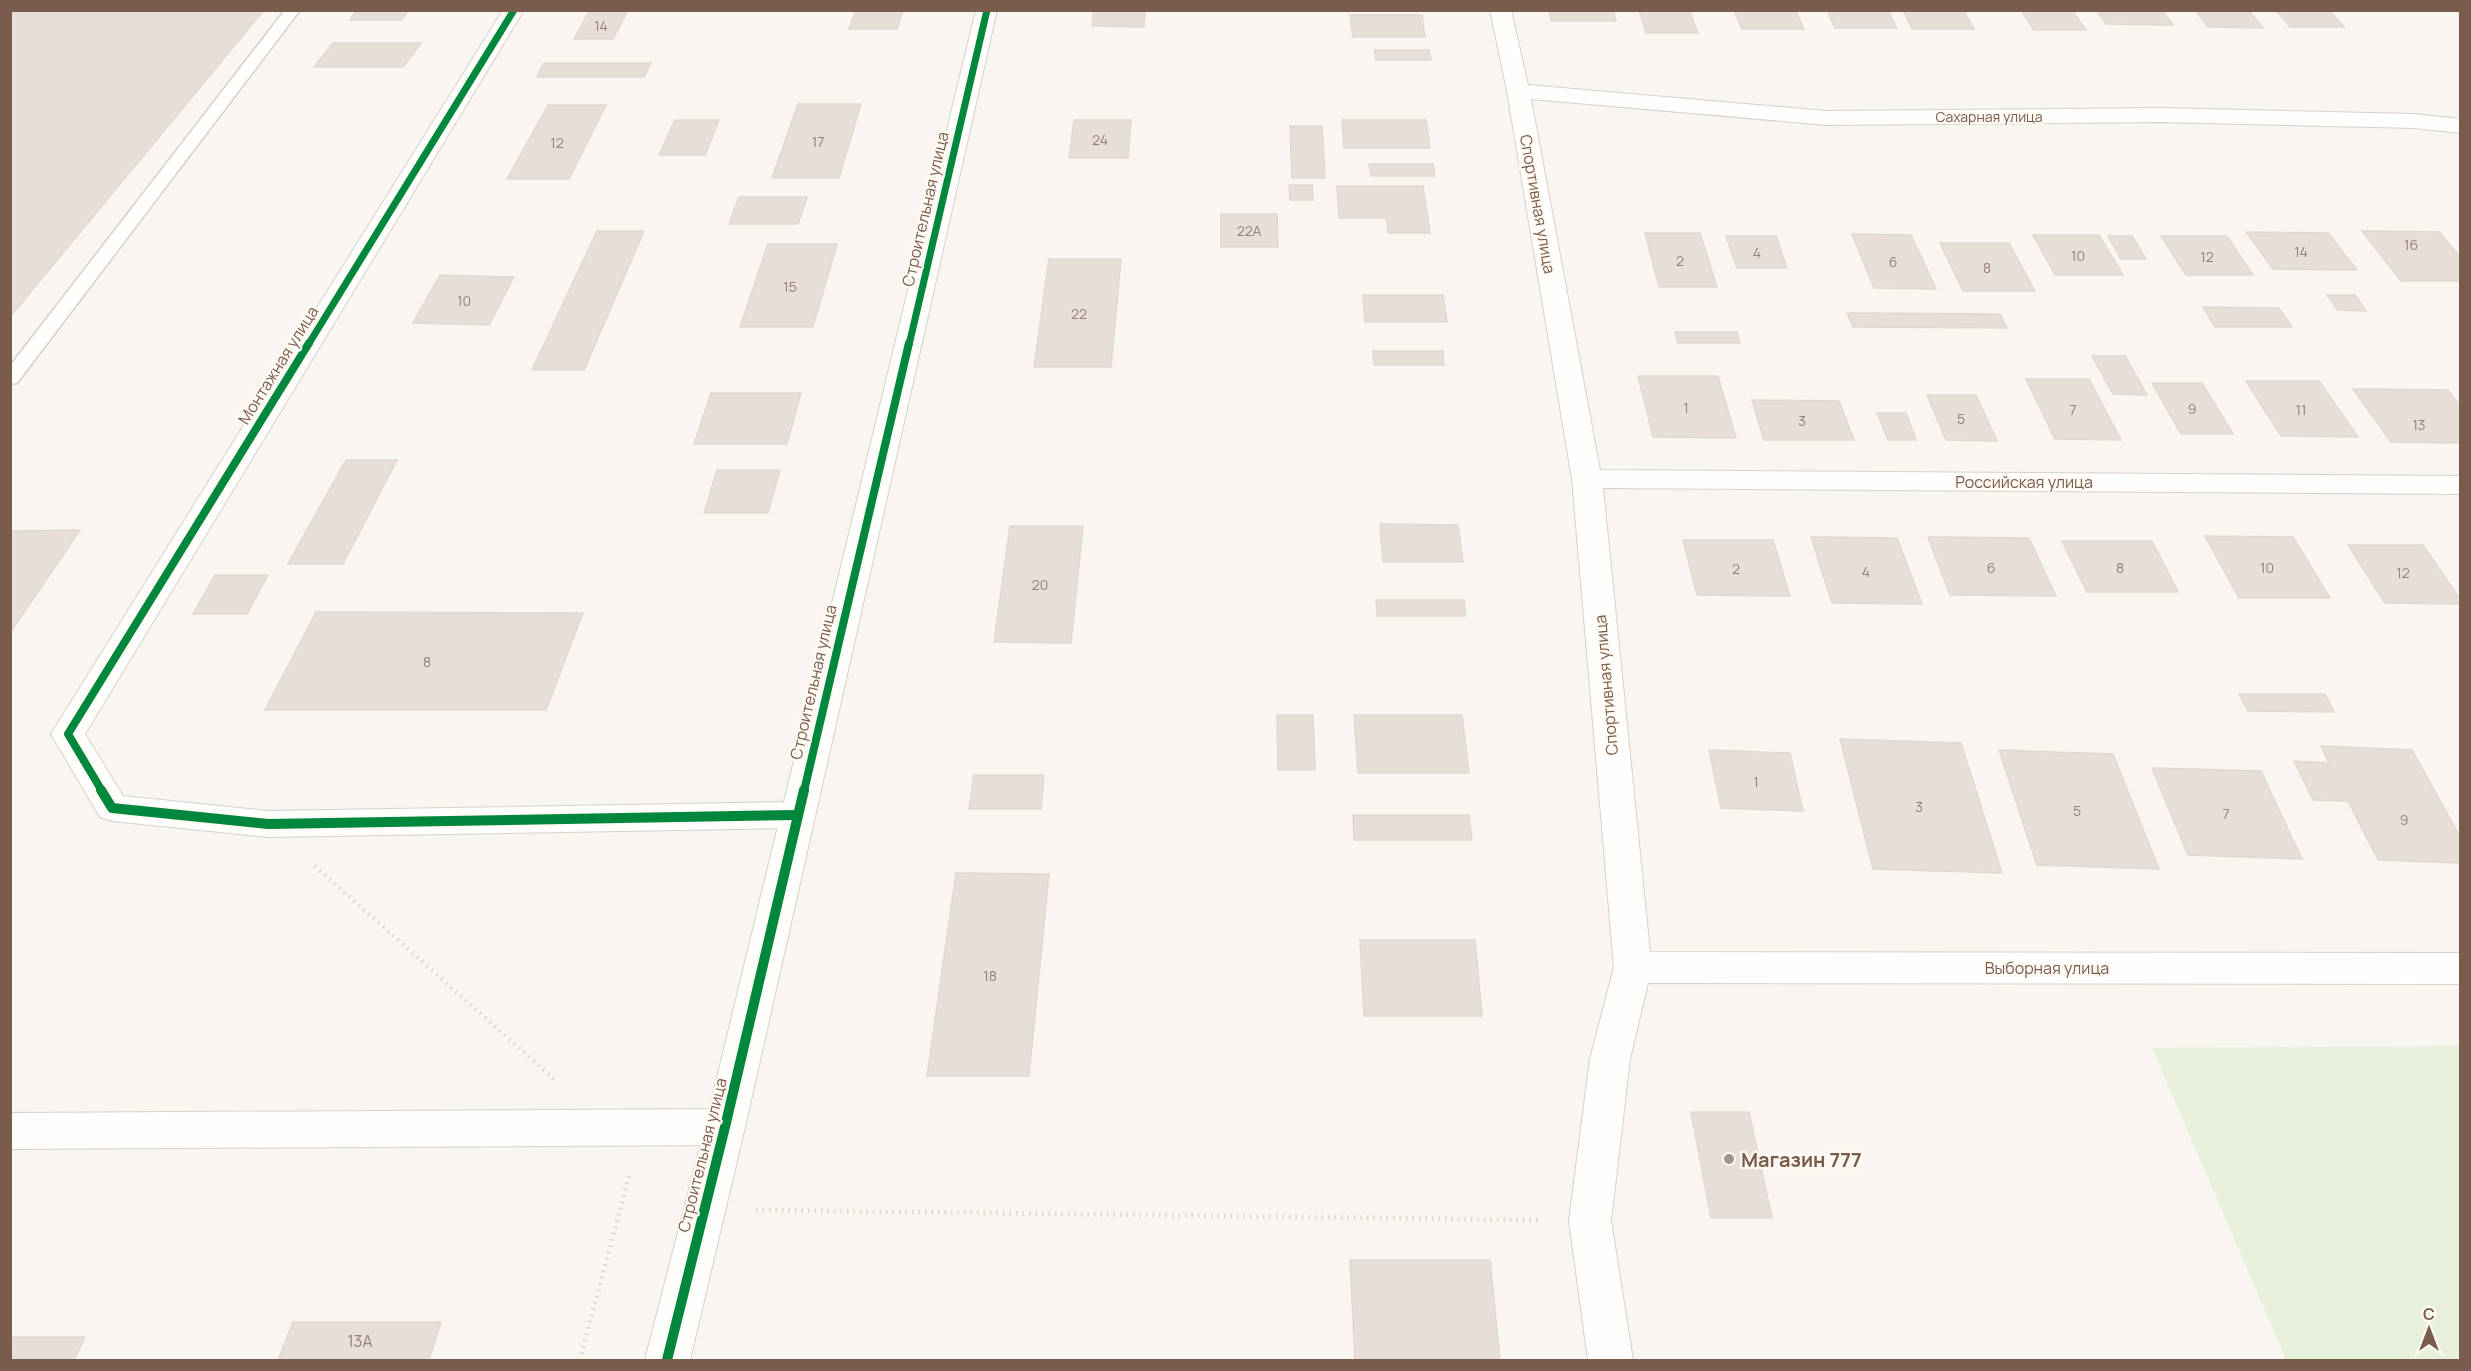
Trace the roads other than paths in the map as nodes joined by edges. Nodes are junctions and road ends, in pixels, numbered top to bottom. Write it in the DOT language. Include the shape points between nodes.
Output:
graph roads {
  1 [pos="293,10"];
  2 [pos="514,10"];
  3 [pos="987,10"];
  4 [pos="1500,10"];
  5 [pos="1518,91"];
  6 [pos="2460,126"];
  7 [pos="10,379"];
  8 [pos="1587,479"];
  9 [pos="2460,485"];
  10 [pos="797,815"];
  11 [pos="1634,967"];
  12 [pos="2460,969"];
  13 [pos="725,1127"];
  14 [pos="10,1131"];
  15 [pos="667,1360"];
  16 [pos="1610,1360"];
  1 -- 7 [label="lane"];
  2 -- 10 [label="street, Монтажная улица" via="68,734 112,808 268,824"];
  3 -- 10 [label="street, Строительная улица"];
  4 -- 5 [label="street, Спортивная улица"];
  5 -- 6 [label="street, Сахарная улица" via="1827,118 2172,115 2414,121"];
  5 -- 8 [label="street, Спортивная улица"];
  8 -- 9 [label="street, Российская улица"];
  8 -- 11 [label="street, Спортивная улица"];
  10 -- 13 [label="street, Строительная улица"];
  11 -- 12 [label="street, Выборная улица"];
  11 -- 16 [label="street, Спортивная улица" via="1611,1059 1590,1221"];
  13 -- 14 [label="street"];
  13 -- 15 [label="street, Строительная улица"];
}
